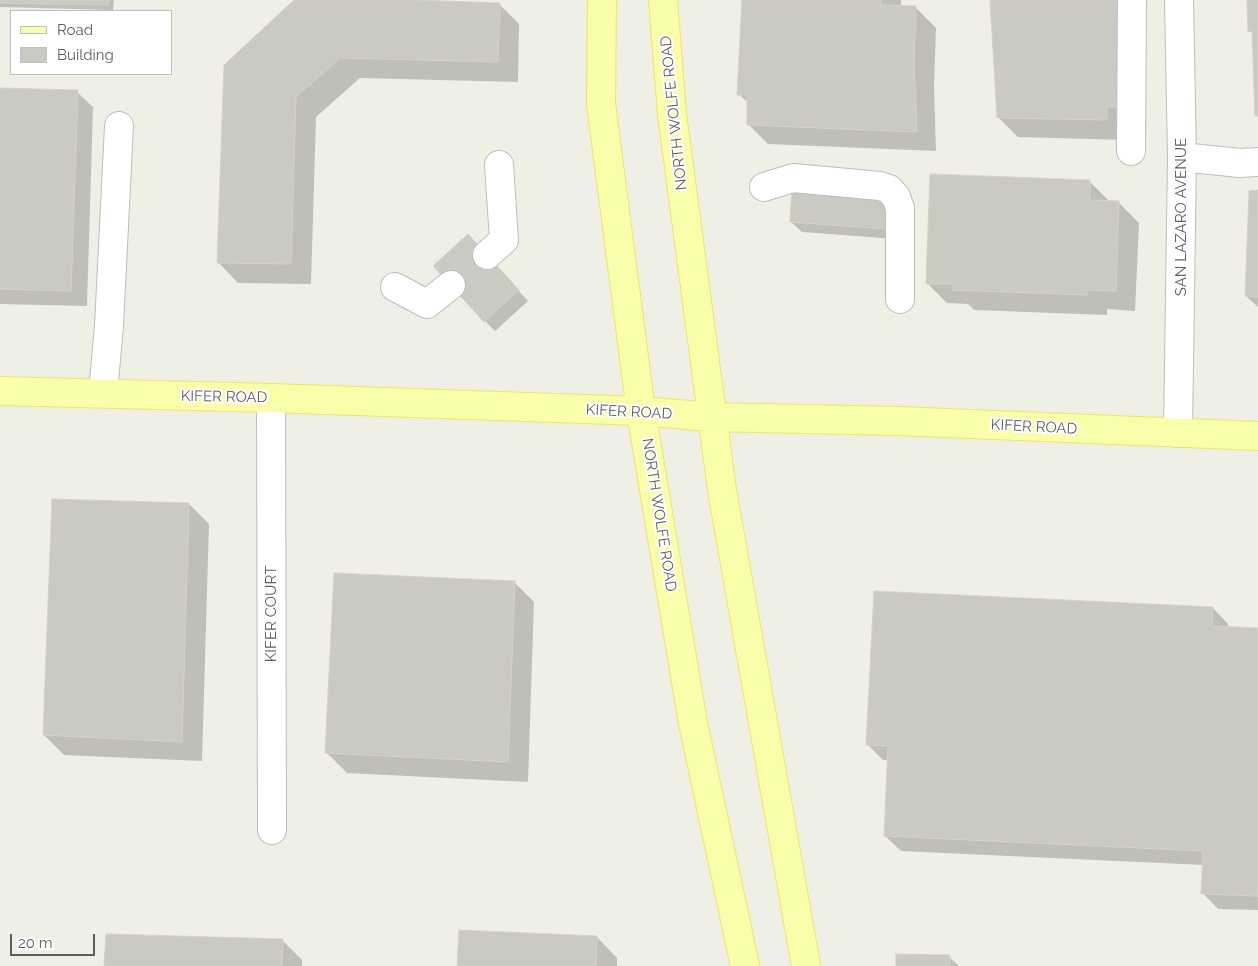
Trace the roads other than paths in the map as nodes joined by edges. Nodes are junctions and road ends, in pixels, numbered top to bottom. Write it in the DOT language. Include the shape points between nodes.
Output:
graph roads {
  1 [pos="602,0"];
  2 [pos="663,0"];
  3 [pos="1132,0"];
  4 [pos="1179,0"];
  5 [pos="120,126"];
  6 [pos="1131,151"];
  7 [pos="1182,157"];
  8 [pos="1258,162"];
  9 [pos="500,165"];
  10 [pos="764,187"];
  11 [pos="487,255"];
  12 [pos="451,286"];
  13 [pos="395,287"];
  14 [pos="900,299"];
  15 [pos="0,391"];
  16 [pos="103,393"];
  17 [pos="271,398"];
  18 [pos="641,411"];
  19 [pos="711,417"];
  20 [pos="1178,433"];
  21 [pos="1258,436"];
  22 [pos="272,830"];
  23 [pos="745,966"];
  24 [pos="806,966"];
  1 -- 18 [label="main road, NORTH WOLFE ROAD" via="601,104"];
  2 -- 19 [label="main road, NORTH WOLFE ROAD" via="672,114"];
  3 -- 6 [label="street"];
  4 -- 7 [label="street, SAN LAZARO AVENUE"];
  5 -- 16 [label="street"];
  7 -- 8 [label="street"];
  7 -- 20 [label="street, SAN LAZARO AVENUE"];
  9 -- 11 [label="street" via="504,240"];
  10 -- 14 [label="street" via="793,178 889,189 900,208"];
  12 -- 13 [label="street" via="427,304"];
  15 -- 16 [label="main road, KIFER ROAD"];
  16 -- 17 [label="main road, KIFER ROAD"];
  17 -- 18 [label="main road, KIFER ROAD"];
  17 -- 22 [label="street, KIFER COURT"];
  18 -- 19 [label="main road, KIFER ROAD"];
  18 -- 23 [label="main road, NORTH WOLFE ROAD" via="693,723"];
  19 -- 20 [label="main road, KIFER ROAD"];
  19 -- 24 [label="main road, NORTH WOLFE ROAD"];
  20 -- 21 [label="main road, KIFER ROAD"];
}
